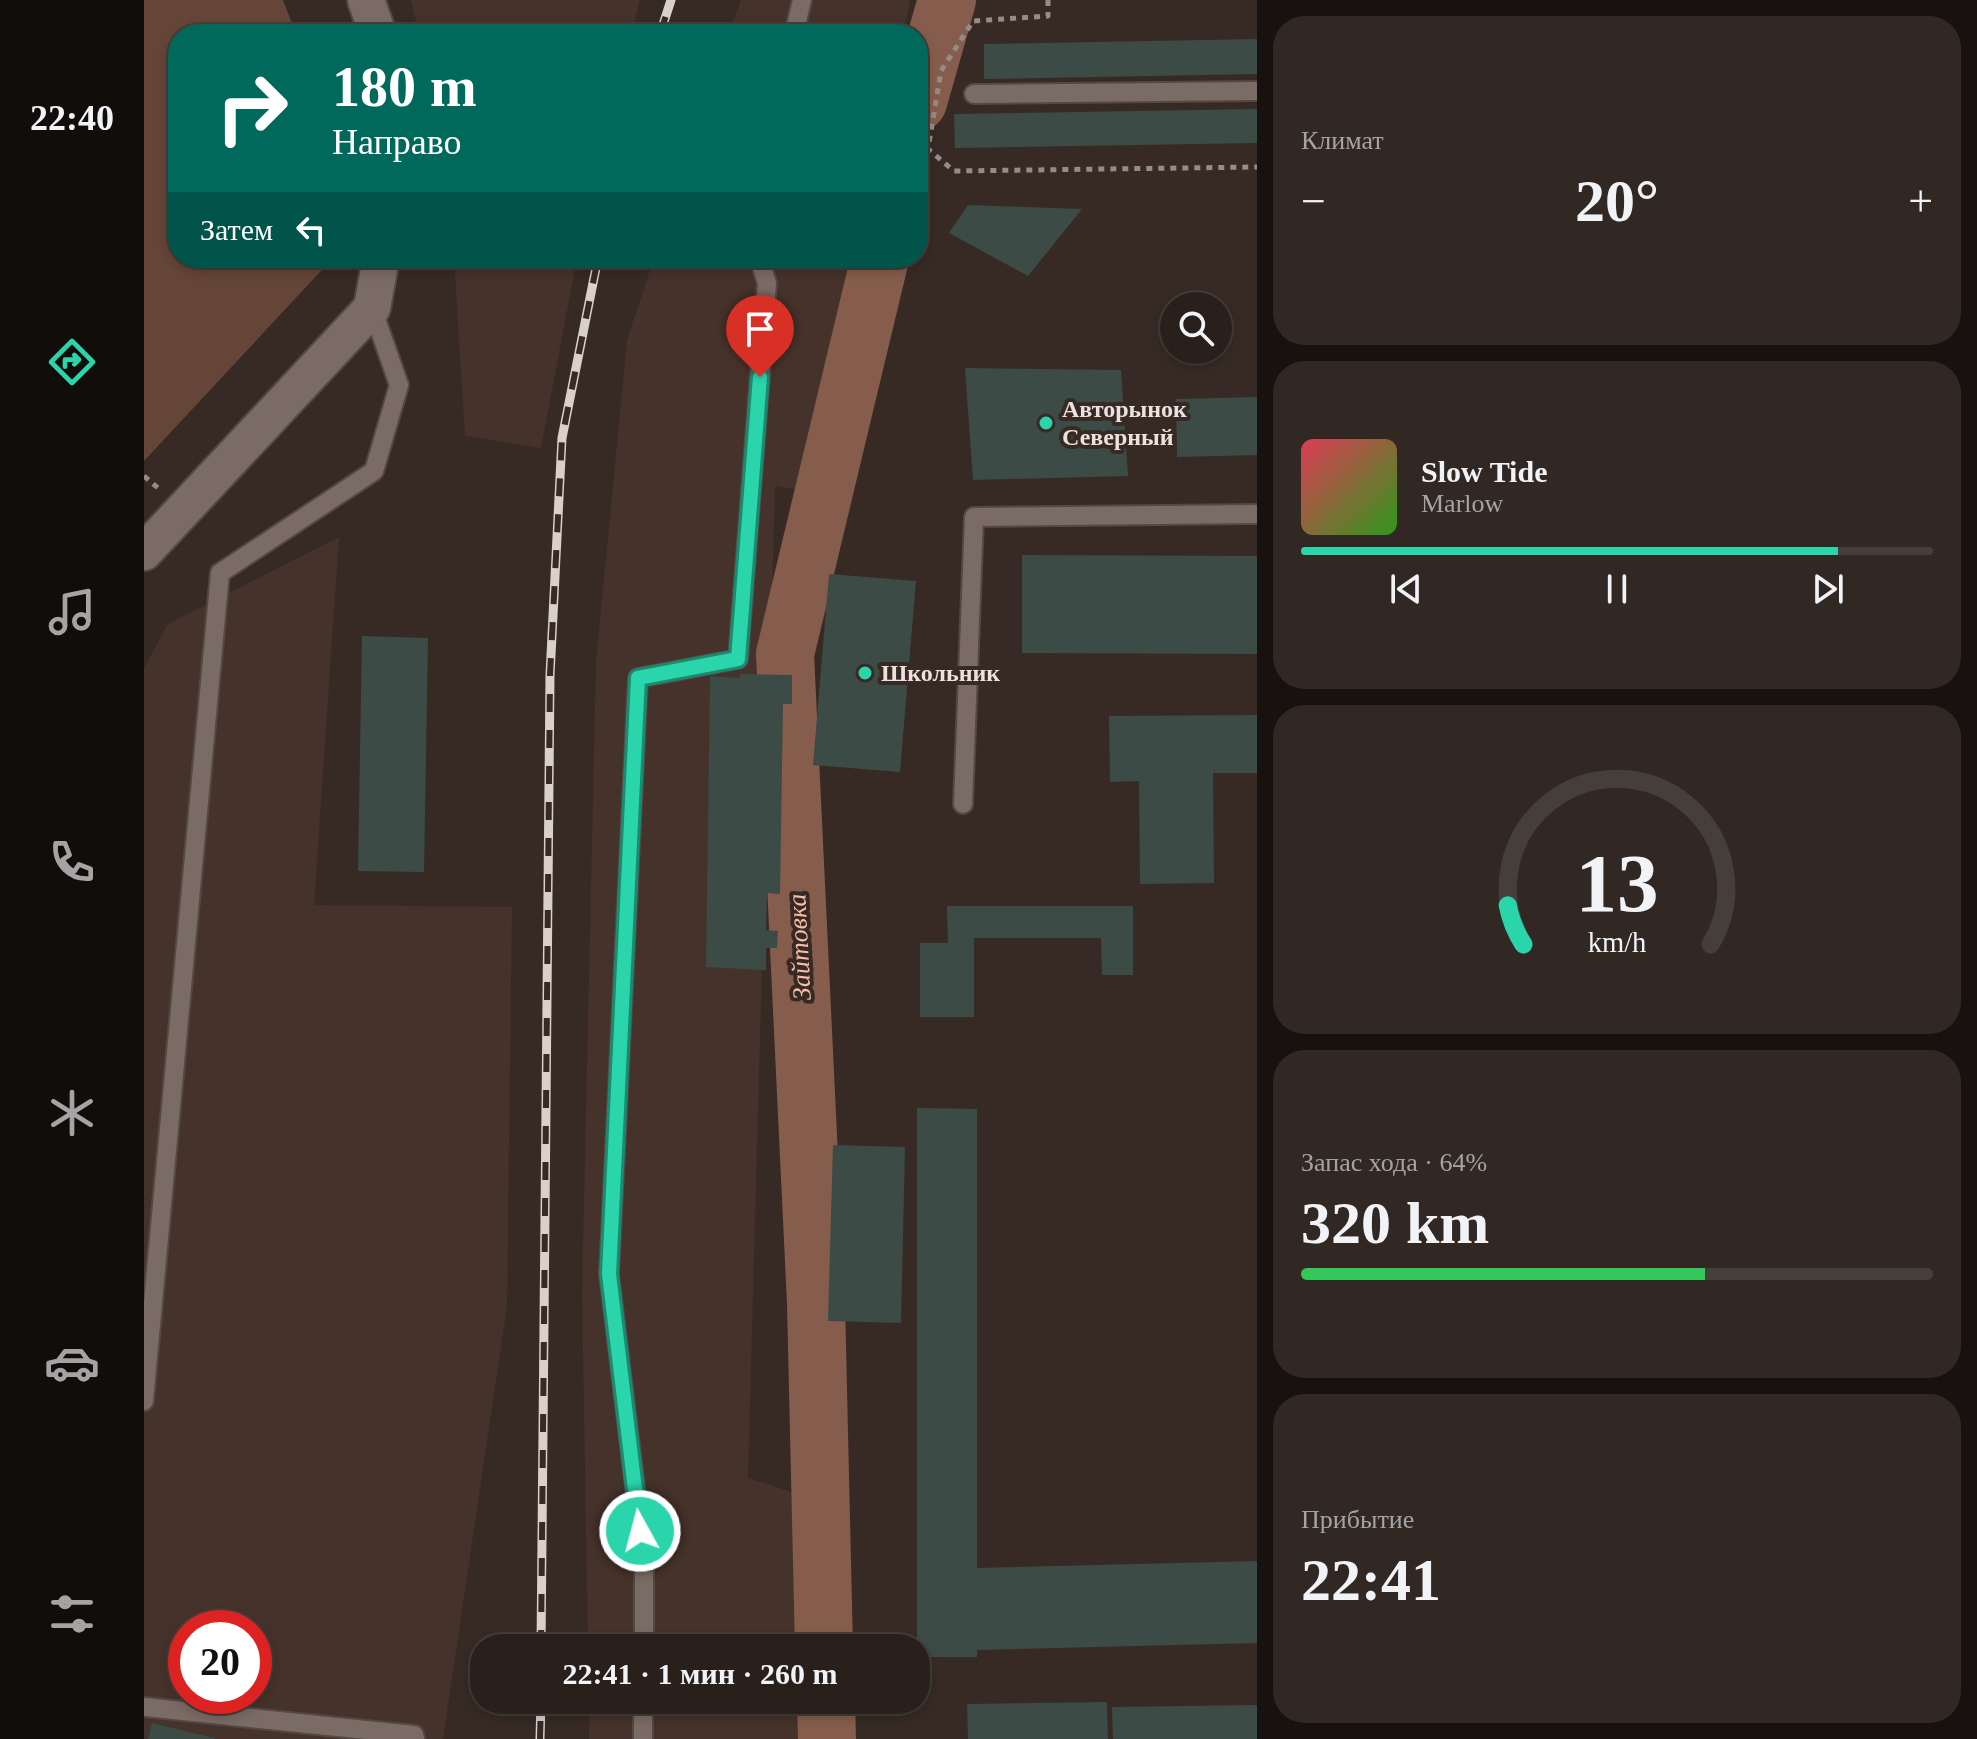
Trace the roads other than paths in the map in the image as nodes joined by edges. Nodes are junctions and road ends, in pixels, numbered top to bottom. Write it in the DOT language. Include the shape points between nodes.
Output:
graph roads {
  1 [pos="366,0"];
  2 [pos="802,0"];
  3 [pos="374,24"];
  4 [pos="796,24"];
  5 [pos="1257,91"];
  6 [pos="974,94"];
  7 [pos="379,268"];
  8 [pos="762,268"];
  9 [pos="372,308"];
  10 [pos="1257,514"];
  11 [pos="144,552"];
  12 [pos="963,804"];
  13 [pos="144,1401"];
  14 [pos="644,1634"];
  15 [pos="144,1707"];
  16 [pos="643,1714"];
  17 [pos="415,1739"];
  18 [pos="643,1739"];
  1 -- 3 [label="street"];
  2 -- 4 [label="lane"];
  5 -- 6 [label="lane"];
  7 -- 9 [label="street"];
  8 -- 14 [label="lane" via="767,283 738,659 638,678 609,1274 644,1560"];
  9 -- 11 [label="street"];
  9 -- 13 [label="lane" via="399,385 374,471 220,573"];
  10 -- 12 [label="lane" via="974,517"];
  15 -- 17 [label="lane"];
  16 -- 18 [label="lane"];
}
